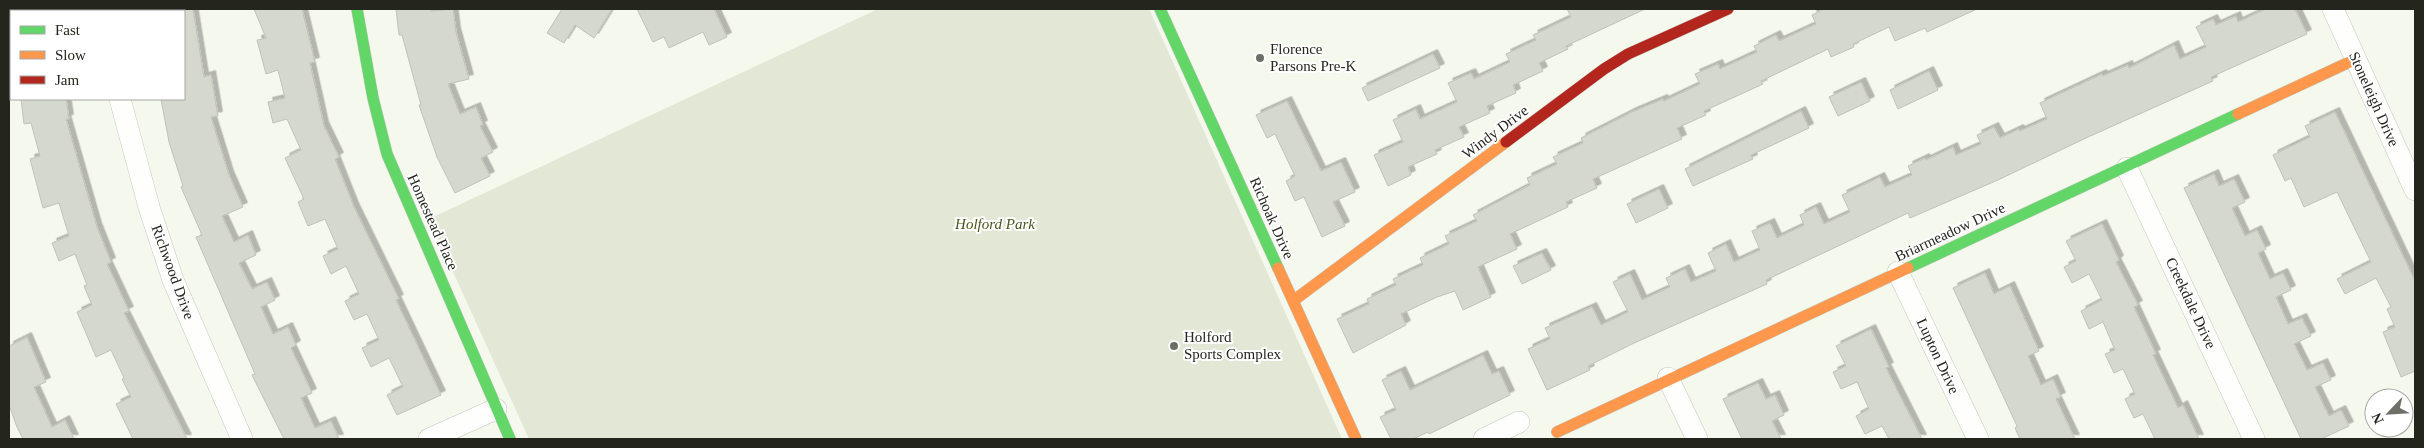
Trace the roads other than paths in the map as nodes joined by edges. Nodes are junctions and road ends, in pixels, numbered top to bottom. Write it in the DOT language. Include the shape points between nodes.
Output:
graph roads {
  1 [pos="357,9"];
  2 [pos="1160,9"];
  3 [pos="1728,9"];
  4 [pos="2333,9"];
  5 [pos="2356,59"];
  6 [pos="120,100"];
  7 [pos="2127,168"];
  8 [pos="2415,190"];
  9 [pos="1898,272"];
  10 [pos="1293,301"];
  11 [pos="1668,378"];
  12 [pos="496,409"];
  13 [pos="1519,422"];
  14 [pos="1557,432"];
  15 [pos="242,439"];
  16 [pos="430,439"];
  17 [pos="510,439"];
  18 [pos="1356,439"];
  19 [pos="1484,439"];
  20 [pos="1697,439"];
  21 [pos="1978,439"];
  22 [pos="2254,439"];
  1 -- 12 [label="street, Homestead Place" via="387,154"];
  2 -- 10 [label="street, Richoak Drive"];
  3 -- 10 [label="street, Windy Drive" via="1628,54 1604,69"];
  4 -- 5 [label="street, Stoneleigh Drive"];
  5 -- 7 [label="street, Briarmeadow Drive"];
  5 -- 8 [label="street, Stoneleigh Drive"];
  6 -- 15 [label="street, Richwood Drive" via="149,207 174,280"];
  7 -- 9 [label="street, Briarmeadow Drive"];
  7 -- 22 [label="street, Creekdale Drive"];
  9 -- 11 [label="street, Briarmeadow Drive"];
  9 -- 21 [label="street, Lupton Drive"];
  10 -- 18 [label="street, Richoak Drive"];
  11 -- 14 [label="street, Briarmeadow Drive"];
  11 -- 20 [label="street"];
  12 -- 16 [label="street"];
  12 -- 17 [label="street, Homestead Place"];
  13 -- 19 [label="street"];
}
